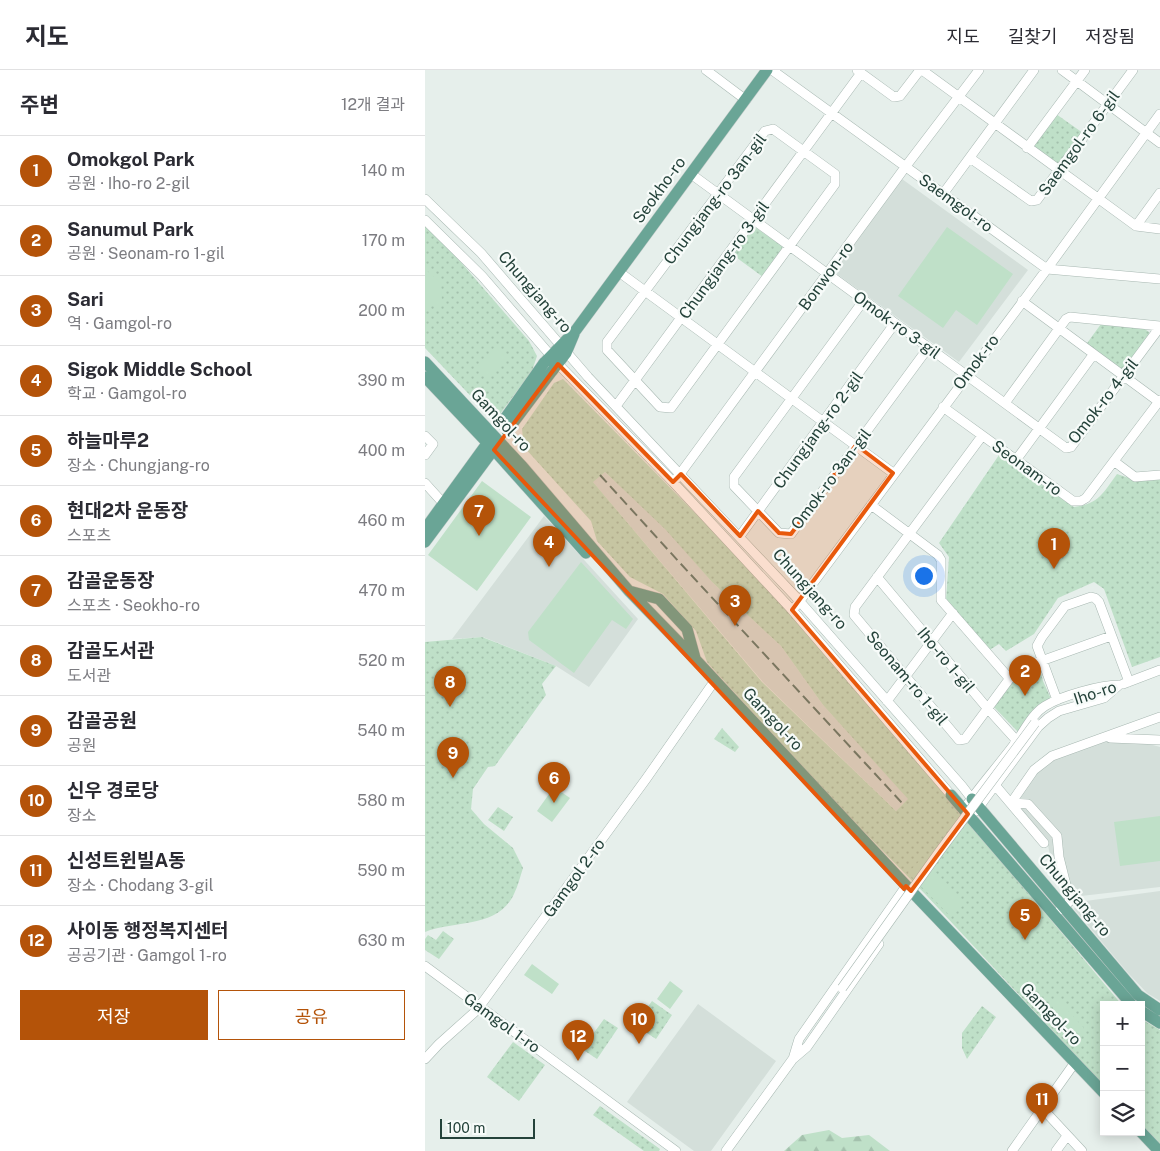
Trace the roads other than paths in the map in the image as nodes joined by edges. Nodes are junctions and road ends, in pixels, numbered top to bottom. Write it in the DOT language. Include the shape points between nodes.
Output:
graph roads {
  1 [pos="706,70"];
  2 [pos="767,70"];
  3 [pos="772,70"];
  4 [pos="921,70"];
  5 [pos="979,70"];
  6 [pos="1034,70"];
  7 [pos="1062,70"];
  8 [pos="1085,70"];
  9 [pos="1133,70"];
  10 [pos="859,72"];
  11 [pos="1076,81"];
  12 [pos="959,97"];
  13 [pos="746,100"];
  14 [pos="1108,104"];
  15 [pos="832,113"];
  16 [pos="1160,114"];
  17 [pos="995,124"];
  18 [pos="1147,133"];
  19 [pos="1160,143"];
  20 [pos="1027,148"];
  21 [pos="803,151"];
  22 [pos="970,158"];
  23 [pos="906,166"];
  24 [pos="1058,171"];
  25 [pos="691,174"];
  26 [pos="1160,193"];
  27 [pos="718,194"];
  28 [pos="943,194"];
  29 [pos="425,199"];
  30 [pos="1097,200"];
  31 [pos="425,220"];
  32 [pos="754,220"];
  33 [pos="1136,226"];
  34 [pos="1160,229"];
  35 [pos="790,246"];
  36 [pos="1047,269"];
  37 [pos="619,272"];
  38 [pos="827,274"];
  39 [pos="1160,279"];
  40 [pos="645,291"];
  41 [pos="864,300"];
  42 [pos="1022,301"];
  43 [pos="682,317"];
  44 [pos="895,323"];
  45 [pos="1160,326"];
  46 [pos="1059,330"];
  47 [pos="718,344"];
  48 [pos="928,348"];
  49 [pos="563,349"];
  50 [pos="1093,355"];
  51 [pos="425,362"];
  52 [pos="551,363"];
  53 [pos="756,372"];
  54 [pos="967,376"];
  55 [pos="1123,376"];
  56 [pos="635,381"];
  57 [pos="426,382"];
  58 [pos="792,399"];
  59 [pos="1159,401"];
  60 [pos="1005,403"];
  61 [pos="616,406"];
  62 [pos="943,407"];
  63 [pos="824,422"];
  64 [pos="1039,429"];
  65 [pos="425,436"];
  66 [pos="982,436"];
  67 [pos="493,442"];
  68 [pos="856,446"];
  69 [pos="425,455"];
  70 [pos="1016,460"];
  71 [pos="1115,462"];
  72 [pos="893,473"];
  73 [pos="681,474"];
  74 [pos="1160,475"];
  75 [pos="673,482"];
  76 [pos="425,483"];
  77 [pos="443,503"];
  78 [pos="871,505"];
  79 [pos="758,511"];
  80 [pos="425,529"];
  81 [pos="910,535"];
  82 [pos="740,536"];
  83 [pos="425,542"];
  84 [pos="877,577"];
  85 [pos="799,601"];
  86 [pos="792,610"];
  87 [pos="953,613"];
  88 [pos="1111,636"];
  89 [pos="931,642"];
  90 [pos="1043,660"];
  91 [pos="1160,670"];
  92 [pos="905,677"];
  93 [pos="1009,678"];
  94 [pos="1129,682"];
  95 [pos="711,686"];
  96 [pos="1119,686"];
  97 [pos="1057,700"];
  98 [pos="887,701"];
  99 [pos="988,709"];
  100 [pos="1160,717"];
  101 [pos="1105,737"];
  102 [pos="1160,740"];
  103 [pos="1017,741"];
  104 [pos="995,785"];
  105 [pos="951,795"];
  106 [pos="975,803"];
  107 [pos="1011,803"];
  108 [pos="967,813"];
  109 [pos="1044,843"];
  110 [pos="909,891"];
  111 [pos="1064,907"];
  112 [pos="1053,915"];
  113 [pos="425,966"];
  114 [pos="1128,1001"];
  115 [pos="480,1007"];
  116 [pos="1160,1010"];
  117 [pos="1145,1014"];
  118 [pos="1160,1023"];
  119 [pos="425,1059"];
  120 [pos="793,1059"];
  121 [pos="1071,1068"];
  122 [pos="1102,1091"];
  123 [pos="1100,1098"];
  124 [pos="1042,1108"];
  125 [pos="1067,1136"];
  126 [pos="1136,1136"];
  127 [pos="1145,1136"];
  128 [pos="676,1151"];
  129 [pos="726,1151"];
  130 [pos="1011,1151"];
  131 [pos="1056,1151"];
  132 [pos="1082,1151"];
  133 [pos="1150,1151"];
  134 [pos="1159,1151"];
  1 -- 13 [label="street"];
  2 -- 13 [label="main road, Seokho-ro"];
  3 -- 15 [label="street, Saemgol-ro"];
  4 -- 10 [label="street" via="901,96 894,97"];
  4 -- 12 [label="street"];
  5 -- 12 [label="street, Bonwon-ro"];
  6 -- 17 [label="street"];
  7 -- 11 [label="street"];
  8 -- 11 [label="street"];
  9 -- 14 [label="street, Saemgol-ro 6-gil"];
  10 -- 15 [label="street, Chungjang-ro 3-gil"];
  11 -- 14 [label="street"];
  11 -- 20 [label="street"];
  12 -- 17 [label="street"];
  12 -- 23 [label="street, Bonwon-ro"];
  13 -- 25 [label="main road, Seokho-ro"];
  14 -- 18 [label="street"];
  14 -- 24 [label="street, Saemgol-ro 6-gil"];
  15 -- 21 [label="street, Chungjang-ro 3-gil"];
  15 -- 23 [label="street, Saemgol-ro"];
  16 -- 18 [label="street, Omok-ro"];
  17 -- 20 [label="street"];
  17 -- 22 [label="street"];
  18 -- 19 [label="street"];
  18 -- 30 [label="street, Omok-ro"];
  20 -- 24 [label="street"];
  21 -- 27 [label="street, Chungjang-ro 3an-gil" via="773,129 765,130"];
  21 -- 32 [label="street, Chungjang-ro 3-gil"];
  21 -- 35 [label="street, Chungjang-ro 3an-gil" via="835,174 835,184"];
  22 -- 24 [label="street, Saemgol-ro 6-gil" via="1031,201 1037,200"];
  22 -- 28 [label="street"];
  23 -- 28 [label="street, Saemgol-ro"];
  23 -- 38 [label="street, Bonwon-ro"];
  24 -- 30 [label="street"];
  25 -- 27 [label="street, Omok-ro 3-gil"];
  25 -- 37 [label="main road, Seokho-ro"];
  26 -- 33 [label="street"];
  27 -- 32 [label="street, Omok-ro 3-gil"];
  27 -- 40 [label="street, Chungjang-ro 3an-gil"];
  28 -- 36 [label="street, Saemgol-ro"];
  29 -- 49 [label="street, Chungjang-ro" via="481,254"];
  30 -- 33 [label="street"];
  30 -- 36 [label="street, Omok-ro"];
  31 -- 52 [label="street, Chungjang-ro" via="482,276"];
  32 -- 35 [label="street, Omok-ro 3-gil"];
  32 -- 43 [label="street, Chungjang-ro 3-gil"];
  33 -- 34 [label="street"];
  35 -- 38 [label="street, Omok-ro 3-gil"];
  35 -- 47 [label="street, Chungjang-ro 3an-gil"];
  36 -- 39 [label="street"];
  36 -- 42 [label="street, Omok-ro"];
  37 -- 40 [label="street"];
  37 -- 49 [label="main road, Seokho-ro"];
  38 -- 41 [label="street, Omok-ro 3-gil"];
  38 -- 53 [label="street, Bonwon-ro"];
  40 -- 43 [label="street"];
  40 -- 56 [label="street, Chungjang-ro 3an-gil" via="607,342 607,350"];
  41 -- 44 [label="street, Omok-ro 3-gil"];
  41 -- 58 [label="street, Omok-ro 3an-gil"];
  42 -- 46 [label="street"];
  42 -- 54 [label="street, Omok-ro"];
  43 -- 47 [label="street"];
  43 -- 56 [label="street, Chungjang-ro 3-gil"];
  44 -- 48 [label="street, Omok-ro 3-gil"];
  44 -- 63 [label="street, Chungjang-ro 2-gil"];
  45 -- 46 [label="street" via="1070,317"];
  45 -- 55 [label="street, Omok-ro 4-gil"];
  46 -- 50 [label="street"];
  46 -- 60 [label="street"];
  47 -- 53 [label="street"];
  47 -- 56 [label="street, Chungjang-ro 3an-gil" via="671,408 660,407"];
  48 -- 54 [label="street, Omok-ro 3-gil"];
  48 -- 68 [label="street, Omok-ro 3an-gil"];
  49 -- 52 [label="main road, Seokho-ro"];
  49 -- 61 [label="street, Chungjang-ro"];
  50 -- 55 [label="street"];
  50 -- 64 [label="street, Omok-ro 4-gil"];
  51 -- 67 [label="main road, Gamgol-ro"];
  52 -- 67 [label="main road, Seokho-ro, bridge"];
  52 -- 75 [label="street, Chungjang-ro"];
  53 -- 58 [label="street"];
  53 -- 73 [label="street, Bonwon-ro"];
  54 -- 60 [label="street, Omok-ro 4-gil"];
  54 -- 62 [label="street, Omok-ro"];
  55 -- 59 [label="street"];
  55 -- 64 [label="street, Omok-ro 4-gil" via="1071,447 1066,448"];
  56 -- 61 [label="street, Chungjang-ro 3-gil"];
  57 -- 67 [label="main road, Gamgol-ro"];
  58 -- 63 [label="street"];
  58 -- 79 [label="street, Omok-ro 3an-gil" via="734,477 734,486"];
  59 -- 71 [label="street, Seonam-ro"];
  60 -- 64 [label="street, Omok-ro 4-gil"];
  61 -- 73 [label="street, Chungjang-ro"];
  62 -- 66 [label="street, Seonam-ro"];
  62 -- 72 [label="street, Omok-ro"];
  63 -- 68 [label="street"];
  63 -- 79 [label="street, Chungjang-ro 2-gil"];
  64 -- 70 [label="street"];
  65 -- 69 [label="street" via="433,444"];
  66 -- 70 [label="street, Seonam-ro"];
  66 -- 81 [label="street, Seonam-ro 1-gil"];
  67 -- 77 [label="main road, Seokho-ro"];
  67 -- 83 [label="main road, Seokho-ro"];
  67 -- 95 [label="main road, Gamgol-ro" via="592,560"];
  67 -- 110 [label="main road, Gamgol-ro" via="522,466 629,591"];
  68 -- 72 [label="street"];
  68 -- 79 [label="street, Omok-ro 3an-gil" via="791,534 779,533"];
  70 -- 71 [label="street, Seonam-ro" via="1073,501 1086,498"];
  71 -- 74 [label="street" via="1135,477"];
  72 -- 78 [label="street, Omok-ro"];
  73 -- 75 [label="street, Bonwon-ro"];
  73 -- 82 [label="street, Chungjang-ro"];
  75 -- 86 [label="street, Chungjang-ro"];
  76 -- 77 [label="street"];
  77 -- 80 [label="main road, Seokho-ro"];
  78 -- 81 [label="street"];
  78 -- 85 [label="street, Omok-ro"];
  79 -- 82 [label="street, Chungjang-ro 2-gil"];
  81 -- 84 [label="street, Seonam-ro 1-gil"];
  81 -- 87 [label="street" via="938,554 941,560 941,600"];
  82 -- 85 [label="street, Chungjang-ro"];
  84 -- 89 [label="street, Iho-ro 1-gil"];
  84 -- 92 [label="street, Seonam-ro 1-gil" via="855,607 854,616"];
  85 -- 86 [label="street, Omok-ro"];
  85 -- 98 [label="street, Chungjang-ro"];
  86 -- 105 [label="street, Chungjang-ro"];
  87 -- 89 [label="street"];
  87 -- 93 [label="street"];
  88 -- 90 [label="street, Seonam-ro 1-gil"];
  88 -- 90 [label="street" via="1095,598 1065,606 1037,646"];
  88 -- 94 [label="street"];
  89 -- 92 [label="street"];
  89 -- 99 [label="street, Iho-ro 1-gil"];
  90 -- 93 [label="street, Seonam-ro 1-gil" via="1016,670"];
  90 -- 97 [label="street"];
  91 -- 94 [label="street, Iho-ro"];
  92 -- 98 [label="street"];
  92 -- 99 [label="street, Seonam-ro 1-gil" via="959,740 965,740"];
  93 -- 99 [label="street, Seonam-ro 1-gil"];
  94 -- 96 [label="street, Iho-ro"];
  95 -- 110 [label="main road, Gamgol-ro"];
  95 -- 115 [label="street, Gamgol 2-ro"];
  96 -- 97 [label="street" via="1105,685"];
  96 -- 104 [label="street" via="1104,698 1059,711 1048,718 1037,727"];
  96 -- 120 [label="street, Iho-ro, bridge" via="1056,706 1035,723 939,852"];
  97 -- 103 [label="street" via="1033,716"];
  98 -- 106 [label="street, Chungjang-ro"];
  99 -- 103 [label="street, Iho-ro 1-gil"];
  100 -- 101 [label="street"];
  101 -- 102 [label="street"];
  101 -- 107 [label="street" via="1052,756 1034,770"];
  103 -- 106 [label="street"];
  104 -- 106 [label="street"];
  104 -- 107 [label="street"];
  105 -- 108 [label="main road, Chungjang-ro"];
  106 -- 108 [label="street"];
  106 -- 111 [label="main road, Chungjang-ro"];
  107 -- 109 [label="street"];
  107 -- 111 [label="street" via="1028,804 1057,836 1070,901"];
  108 -- 112 [label="main road, Chungjang-ro"];
  110 -- 120 [label="street" via="799,1039"];
  110 -- 121 [label="main road, Gamgol-ro"];
  110 -- 122 [label="main road, Gamgol-ro"];
  111 -- 112 [label="street"];
  111 -- 116 [label="main road, Chungjang-ro" via="1138,995"];
  112 -- 114 [label="main road, Chungjang-ro"];
  113 -- 115 [label="street, Gamgol 1-ro"];
  115 -- 119 [label="street, Gamgol 2-ro"];
  115 -- 128 [label="street, Gamgol 1-ro"];
  117 -- 118 [label="main road"];
  120 -- 129 [label="street"];
  121 -- 123 [label="main road, Gamgol-ro"];
  121 -- 124 [label="street"];
  124 -- 125 [label="street"];
  124 -- 130 [label="street"];
  125 -- 131 [label="street"];
  125 -- 132 [label="street"];
  126 -- 133 [label="main road"];
  127 -- 134 [label="main road"];
}
